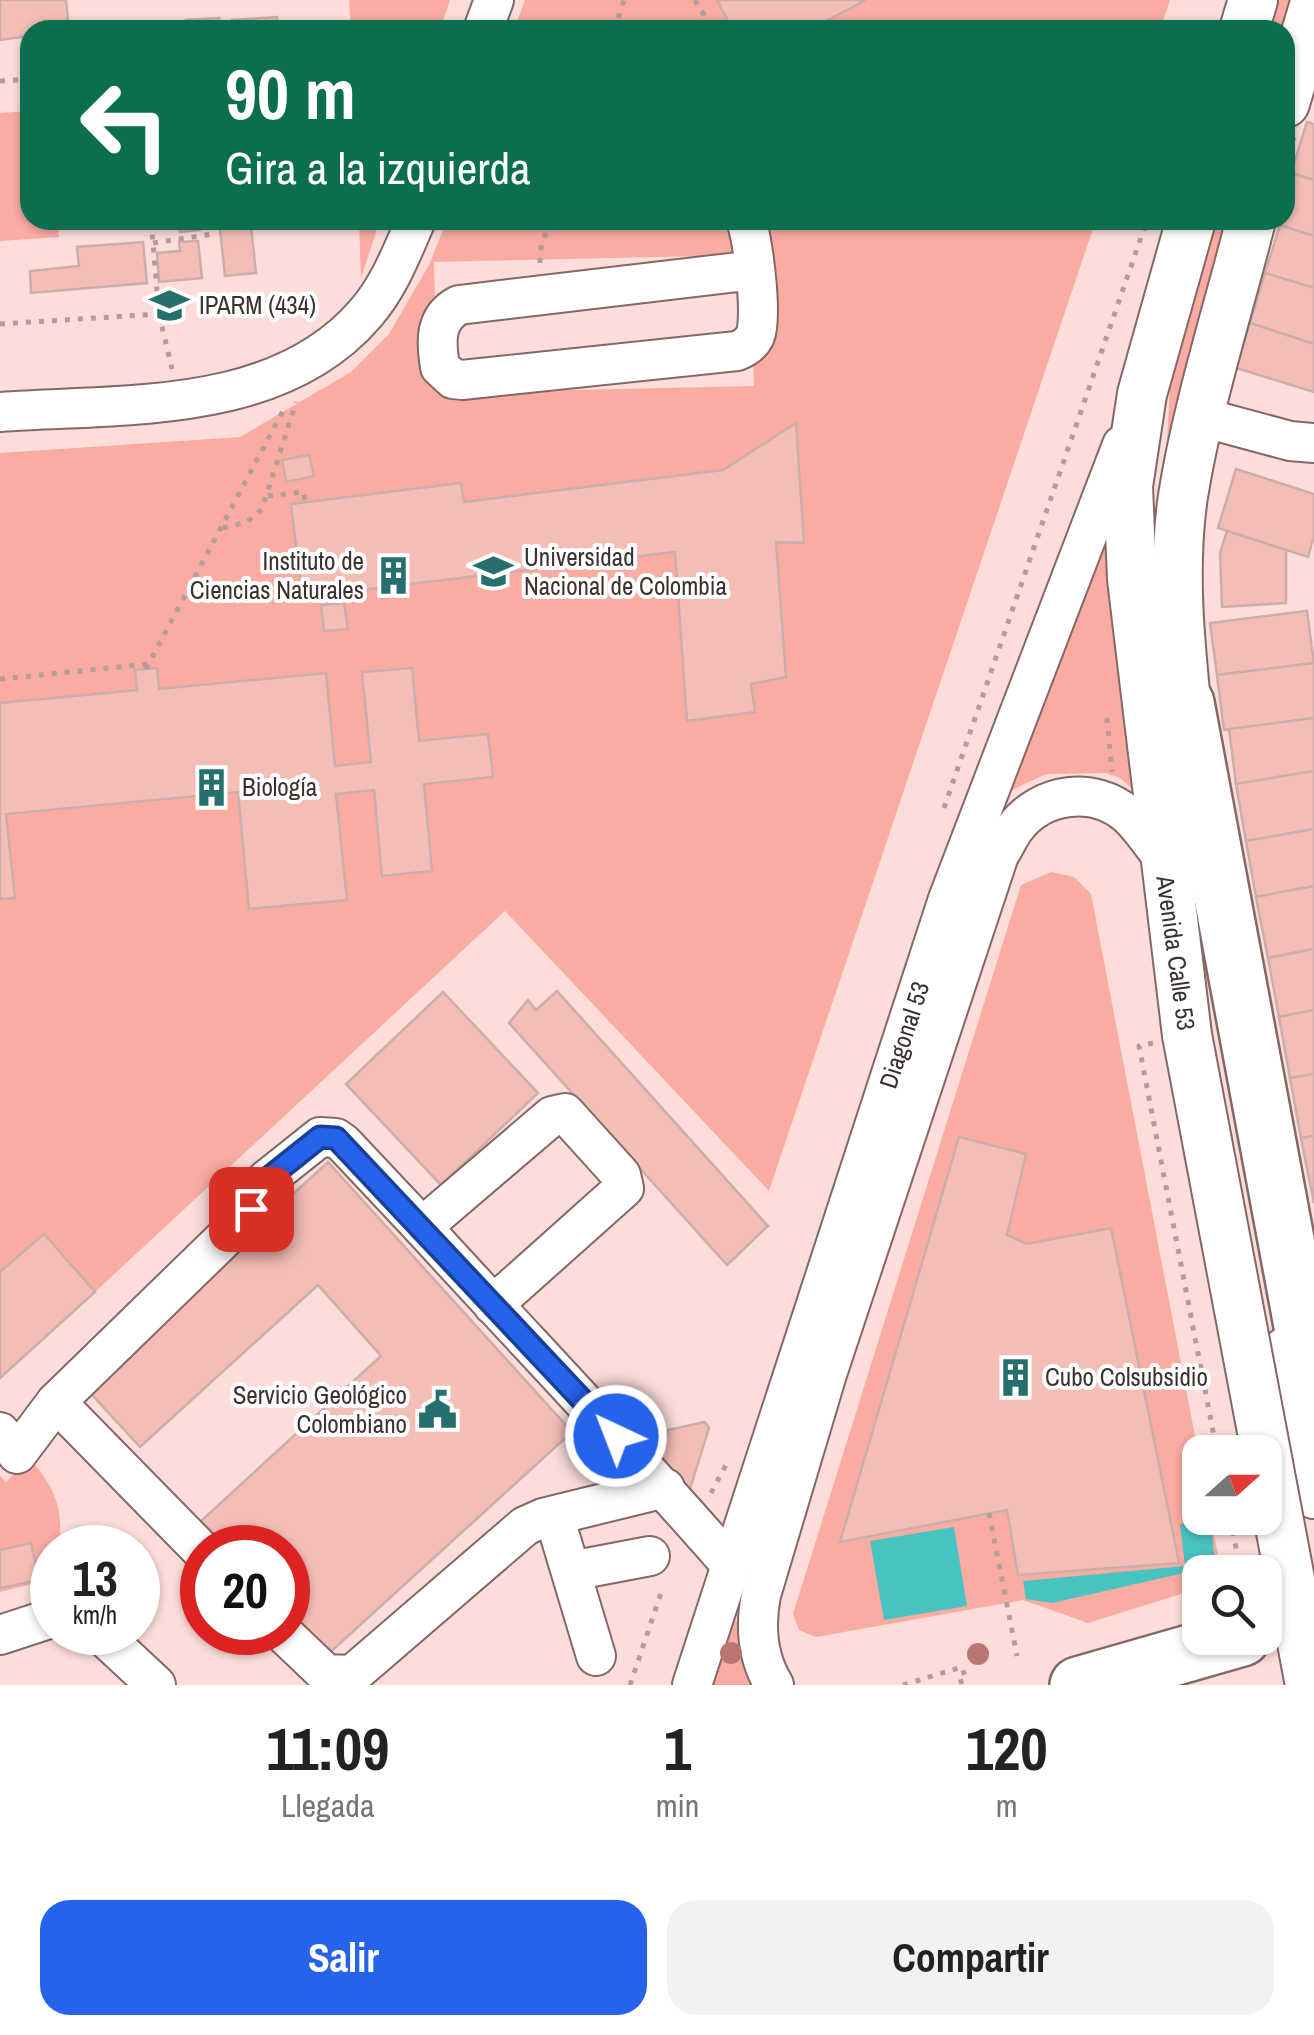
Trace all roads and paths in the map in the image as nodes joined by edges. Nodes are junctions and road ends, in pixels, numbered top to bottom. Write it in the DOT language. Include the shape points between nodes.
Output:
graph roads {
  1 [pos="1314,6"];
  2 [pos="1295,70"];
  3 [pos="152,230"];
  4 [pos="212,230"];
  5 [pos="412,230"];
  6 [pos="547,230"];
  7 [pos="748,230"];
  8 [pos="1187,230"];
  9 [pos="1248,230"];
  10 [pos="153,243"];
  11 [pos="755,270"];
  12 [pos="540,296"];
  13 [pos="158,314"];
  14 [pos="0,324"];
  15 [pos="308,360"];
  16 [pos="173,371"];
  17 [pos="1142,394"];
  18 [pos="0,412"];
  19 [pos="1201,417"];
  20 [pos="1314,443"];
  21 [pos="268,496"];
  22 [pos="305,502"];
  23 [pos="223,528"];
  24 [pos="0,679"];
  25 [pos="1186,703"];
  26 [pos="1163,858"];
  27 [pos="1191,1034"];
  28 [pos="422,1227"];
  29 [pos="1302,1257"];
  30 [pos="493,1305"];
  31 [pos="1314,1390"];
  32 [pos="56,1402"];
  33 [pos="0,1432"];
  34 [pos="1215,1435"];
  35 [pos="665,1488"];
  36 [pos="1314,1494"];
  37 [pos="989,1513"];
  38 [pos="554,1516"];
  39 [pos="180,1529"];
  40 [pos="650,1556"];
  41 [pos="730,1564"];
  42 [pos="571,1570"];
  43 [pos="1314,1617"];
  44 [pos="30,1625"];
  45 [pos="1282,1626"];
  46 [pos="0,1635"];
  47 [pos="124,1655"];
  48 [pos="306,1655"];
  49 [pos="1183,1655"];
  50 [pos="596,1656"];
  51 [pos="1017,1656"];
  52 [pos="156,1685"];
  53 [pos="692,1685"];
  54 [pos="774,1685"];
  55 [pos="903,1685"];
  56 [pos="952,1685"];
  57 [pos="1078,1685"];
  58 [pos="1310,1685"];
  1 -- 2 [label="main road"];
  3 -- 10 [label="path"];
  4 -- 10 [label="path"];
  5 -- 15 [label="street" via="365,314"];
  6 -- 12 [label="path"];
  7 -- 11 [label="street"];
  8 -- 17 [label="main road, Avenida Calle 53"];
  9 -- 19 [label="main road, Avenida Calle 53"];
  10 -- 13 [label="path"];
  11 -- 12 [label="street"];
  11 -- 12 [label="street" via="757,326 747,347 736,352 462,380 444,374 438,329 448,311"];
  13 -- 14 [label="path"];
  13 -- 16 [label="path"];
  15 -- 18 [label="street" via="261,385 216,397"];
  15 -- 21 [label="path"];
  15 -- 23 [label="path"];
  17 -- 26 [label="main road, Avenida Calle 53" via="1128,534"];
  17 -- 41 [label="street, Diagonal 53" via="948,899"];
  19 -- 20 [label="street"];
  19 -- 25 [label="main road, Avenida Calle 53" via="1180,533"];
  21 -- 22 [label="path" via="304,492"];
  21 -- 23 [label="path" via="255,517"];
  23 -- 24 [label="path" via="148,667"];
  25 -- 27 [label="main road, Avenida Calle 53" via="1209,916"];
  25 -- 29 [label="highway"];
  26 -- 27 [label="main road, Avenida Calle 53"];
  26 -- 54 [label="street, Diagonal 53" via="1131,818 1090,796 1042,804 1017,825 999,856 839,1378 787,1505 757,1616 760,1650"];
  27 -- 34 [label="path" via="1139,1046"];
  27 -- 36 [label="main road, Avenida Calle 53"];
  27 -- 58 [label="main road, Avenida Calle 53, bridge"];
  28 -- 30 [label="street"];
  28 -- 30 [label="street" via="552,1116 570,1117 622,1175 624,1188"];
  28 -- 32 [label="street" via="342,1143 320,1137 266,1180 239,1224"];
  29 -- 31 [label="highway"];
  30 -- 35 [label="street"];
  32 -- 33 [label="street" via="17,1454"];
  32 -- 39 [label="street"];
  35 -- 38 [label="street"];
  35 -- 41 [label="street"];
  37 -- 51 [label="path"];
  38 -- 42 [label="street"];
  38 -- 48 [label="street" via="525,1526 352,1675 326,1674"];
  40 -- 42 [label="street"];
  41 -- 53 [label="street, Diagonal 53"];
  42 -- 50 [label="street"];
  43 -- 45 [label="highway"];
  44 -- 46 [label="street"];
  47 -- 52 [label="street"];
  49 -- 57 [label="highway"];
  55 -- 56 [label="path" via="962,1667 966,1680"];
}
